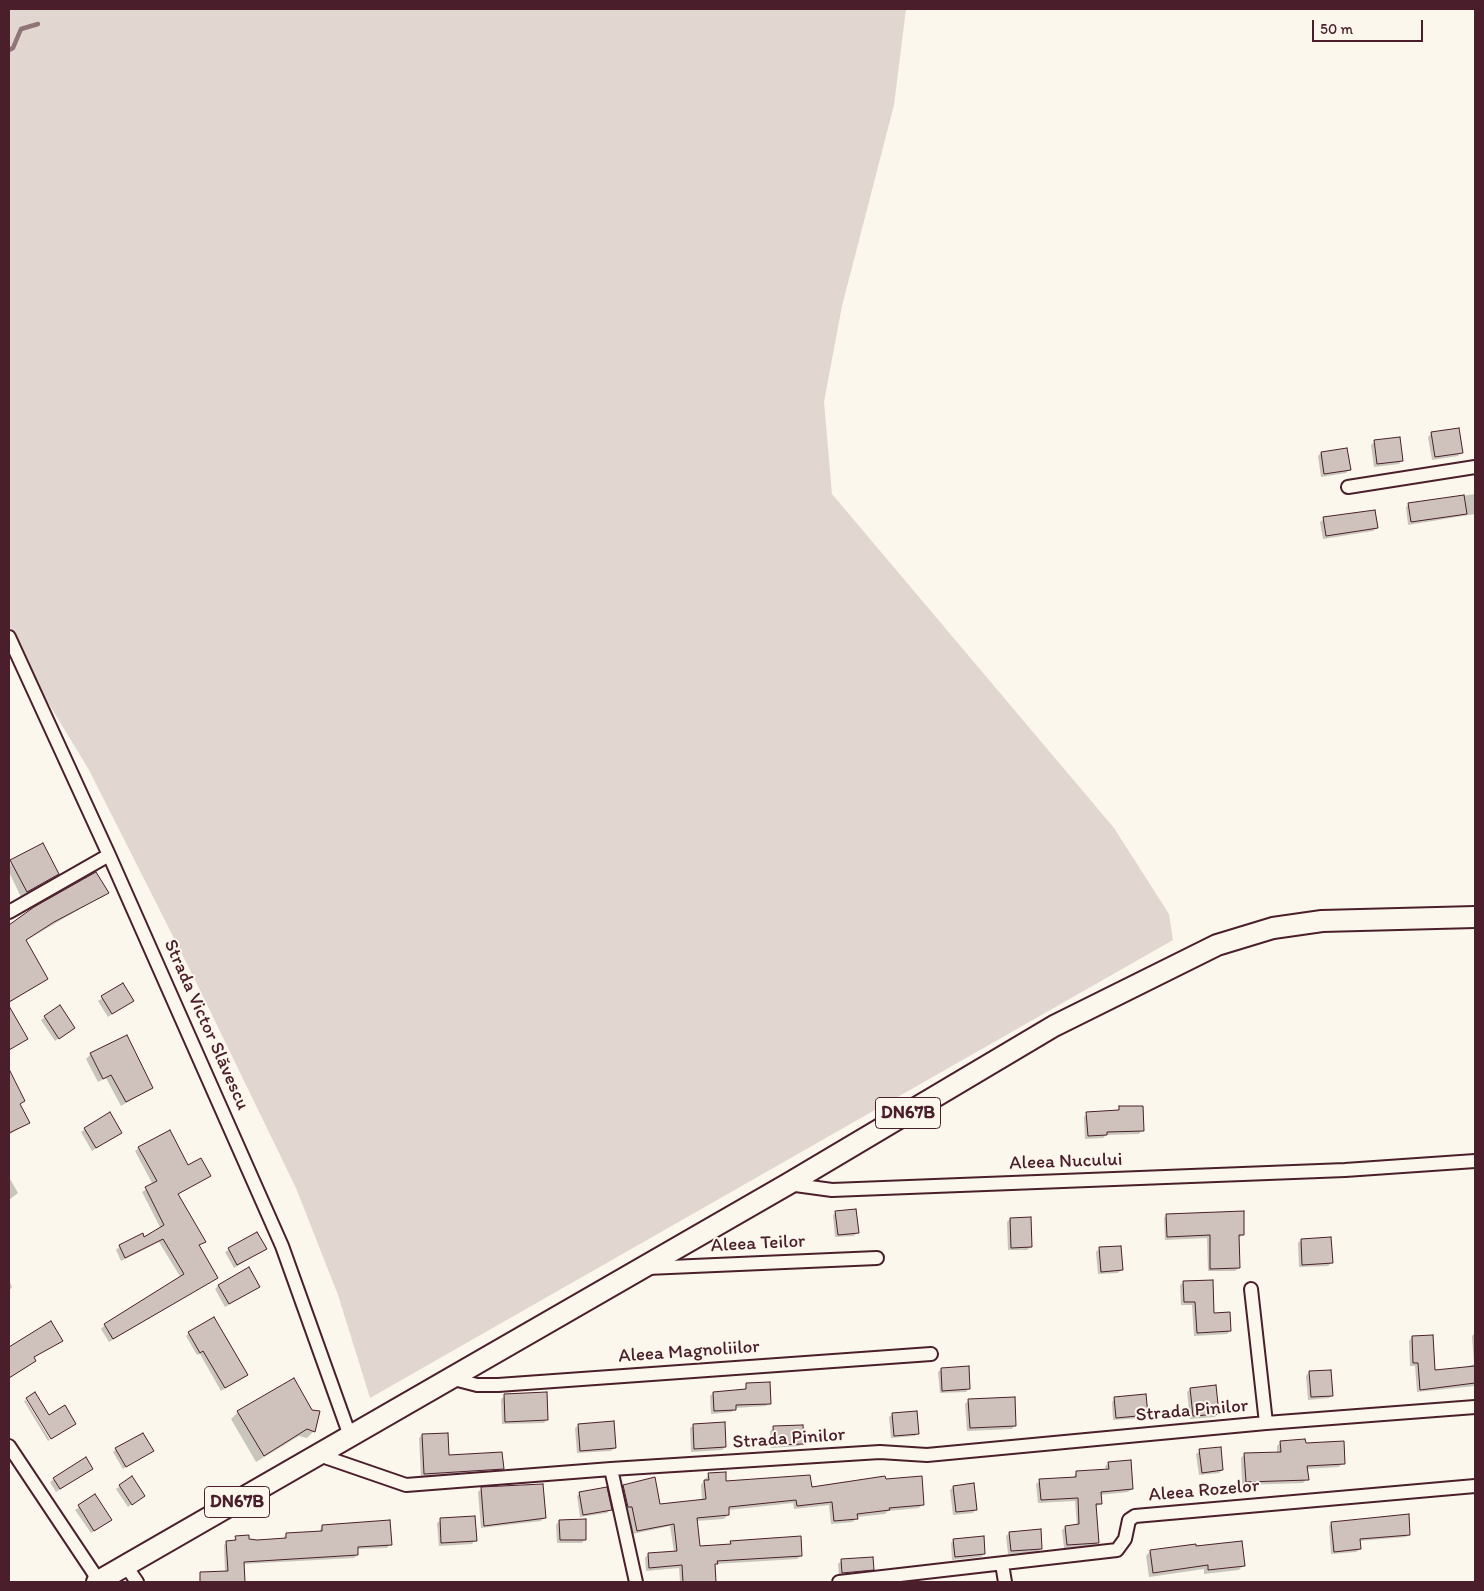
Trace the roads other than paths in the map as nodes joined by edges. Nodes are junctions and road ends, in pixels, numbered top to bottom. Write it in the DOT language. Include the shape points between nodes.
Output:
graph roads {
  1 [pos="1475,467"];
  2 [pos="1348,487"];
  3 [pos="9,637"];
  4 [pos="109,855"];
  5 [pos="9,912"];
  6 [pos="1475,917"];
  7 [pos="1475,1161"];
  8 [pos="788,1184"];
  9 [pos="876,1258"];
  10 [pos="642,1268"];
  11 [pos="1251,1289"];
  12 [pos="931,1354"];
  13 [pos="450,1378"];
  14 [pos="1475,1407"];
  15 [pos="1266,1423"];
  16 [pos="350,1436"];
  17 [pos="9,1446"];
  18 [pos="318,1455"];
  19 [pos="611,1468"];
  20 [pos="1475,1486"];
  21 [pos="1002,1564"];
  22 [pos="126,1566"];
  23 [pos="886,1580"];
  24 [pos="98,1582"];
  25 [pos="137,1582"];
  26 [pos="636,1582"];
  27 [pos="839,1582"];
  28 [pos="1005,1582"];
  1 -- 2 [label="street"];
  3 -- 4 [label="street, Strada Victor Slăvescu"];
  4 -- 5 [label="street"];
  4 -- 16 [label="street, Strada Victor Slăvescu" via="282,1246"];
  6 -- 8 [label="main road, DN67B" via="1322,921 1272,928 1217,945 1054,1026"];
  7 -- 8 [label="street, Aleea Nucului" via="1345,1170 832,1190"];
  8 -- 10 [label="main road, DN67B"];
  9 -- 10 [label="street, Aleea Teilor"];
  10 -- 13 [label="main road, DN67B"];
  11 -- 15 [label="street, Strada Pinilor"];
  12 -- 13 [label="street, Aleea Magnoliilor" via="498,1385 478,1385"];
  13 -- 16 [label="main road, DN67B"];
  14 -- 15 [label="street, Strada Pinilor"];
  15 -- 19 [label="street, Strada Pinilor" via="927,1455 880,1452"];
  16 -- 18 [label="main road, DN67B"];
  17 -- 24 [label="street"];
  18 -- 19 [label="street, Strada Pinilor" via="406,1485"];
  18 -- 22 [label="main road, DN67B"];
  19 -- 26 [label="street"];
  20 -- 21 [label="street, Aleea Rozelor" via="1135,1516 1129,1520 1125,1539 1117,1550"];
  21 -- 23 [label="street, Aleea Rozelor"];
  21 -- 28 [label="street"];
  22 -- 24 [label="main road, DN67B"];
  22 -- 25 [label="street"];
  23 -- 27 [label="street, Aleea Rozelor"];
}
